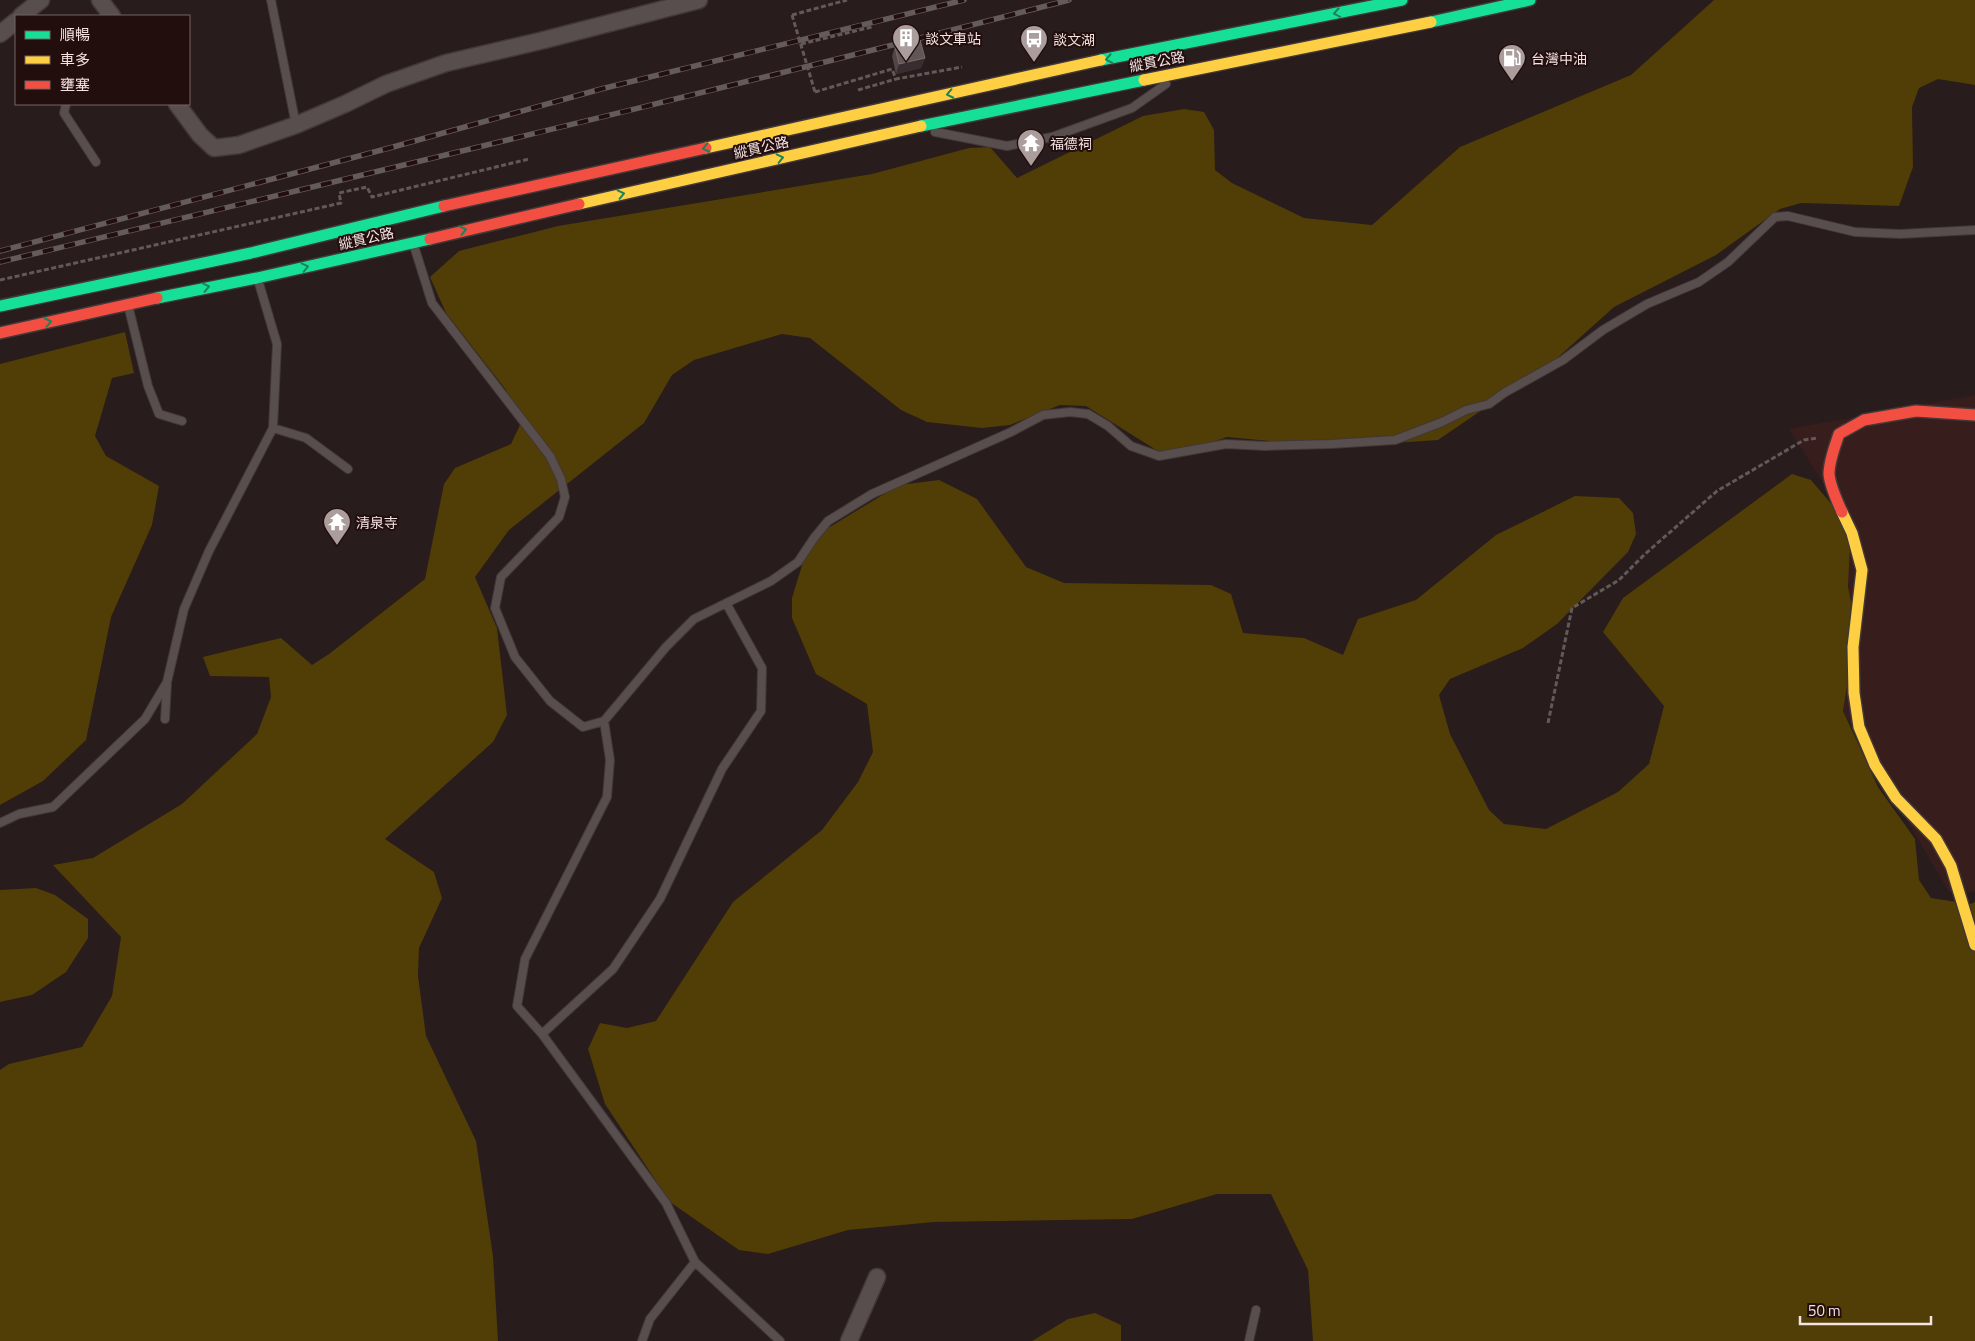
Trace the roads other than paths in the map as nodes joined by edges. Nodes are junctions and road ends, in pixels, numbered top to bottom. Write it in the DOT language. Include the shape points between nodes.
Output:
graph roads {
  1 [pos="40,0"];
  2 [pos="100,0"];
  3 [pos="271,0"];
  4 [pos="699,0"];
  5 [pos="1402,0"];
  6 [pos="1525,1"];
  7 [pos="22,15"];
  8 [pos="111,15"];
  9 [pos="15,21"];
  10 [pos="0,34"];
  11 [pos="1185,71"];
  12 [pos="982,99"];
  13 [pos="66,105"];
  14 [pos="178,105"];
  15 [pos="296,125"];
  16 [pos="910,128"];
  17 [pos="96,162"];
  18 [pos="1975,230"];
  19 [pos="412,242"];
  20 [pos="254,265"];
  21 [pos="128,305"];
  22 [pos="0,306"];
  23 [pos="0,333"];
  24 [pos="1975,415"];
  25 [pos="182,421"];
  26 [pos="273,428"];
  27 [pos="348,469"];
  28 [pos="726,604"];
  29 [pos="167,682"];
  30 [pos="165,719"];
  31 [pos="604,721"];
  32 [pos="0,822"];
  33 [pos="1975,945"];
  34 [pos="542,1034"];
  35 [pos="695,1262"];
  36 [pos="877,1277"];
  37 [pos="1256,1310"];
  38 [pos="642,1341"];
  39 [pos="780,1341"];
  40 [pos="849,1341"];
  41 [pos="1249,1341"];
  1 -- 7 [label="street"];
  2 -- 8 [label="street"];
  3 -- 15 [label="lane"];
  4 -- 15 [label="street" via="446,63 386,84"];
  5 -- 12 [label="main road, 縱貫公路, one-way" via="1081,64"];
  6 -- 11 [label="main road, 縱貫公路" via="1382,33"];
  9 -- 10 [label="street"];
  11 -- 12 [label="main road, 縱貫公路"];
  11 -- 16 [label="lane" via="1132,108 1052,137 1007,146"];
  12 -- 16 [label="main road, 縱貫公路"];
  12 -- 20 [label="main road, 縱貫公路, one-way" via="434,208"];
  13 -- 17 [label="lane" via="64,113"];
  14 -- 15 [label="street" via="214,148 238,145"];
  19 -- 16 [label="main road, 縱貫公路, one-way"];
  18 -- 28 [label="lane" via="1900,234 1855,232 1788,216 1775,217 1728,262 1699,282 1647,304 1489,404 1466,410 1395,440 1265,446 1226,444 1159,456 1131,446 1088,414 1043,415 872,494 828,521 798,562 771,581"];
  20 -- 19 [label="main road, 縱貫公路, one-way"];
  19 -- 31 [label="lane" via="432,303 550,456 561,479 565,497 559,517 500,577 495,608 515,657 550,701 583,727"];
  21 -- 20 [label="main road, 縱貫公路, one-way" via="222,284"];
  20 -- 22 [label="main road, 縱貫公路"];
  20 -- 26 [label="lane" via="277,344"];
  23 -- 21 [label="main road, 縱貫公路, one-way"];
  21 -- 25 [label="lane" via="148,386 159,414"];
  24 -- 33 [label="main road" via="1916,411 1864,420 1839,434 1830,474 1862,570 1854,647 1854,693 1859,727 1875,765 1896,798 1936,839 1951,866"];
  26 -- 27 [label="lane" via="306,438"];
  26 -- 29 [label="lane" via="209,551 184,609"];
  28 -- 31 [label="lane" via="694,619"];
  28 -- 34 [label="lane" via="762,668 761,712 722,769 660,899 613,969"];
  29 -- 30 [label="lane"];
  29 -- 32 [label="lane" via="145,719 53,807 19,814"];
  31 -- 34 [label="lane" via="610,760 607,797 525,958 517,1006"];
  34 -- 35 [label="lane" via="666,1203"];
  35 -- 38 [label="lane" via="650,1319"];
  35 -- 39 [label="lane"];
  36 -- 40 [label="street"];
  37 -- 41 [label="lane"];
}
